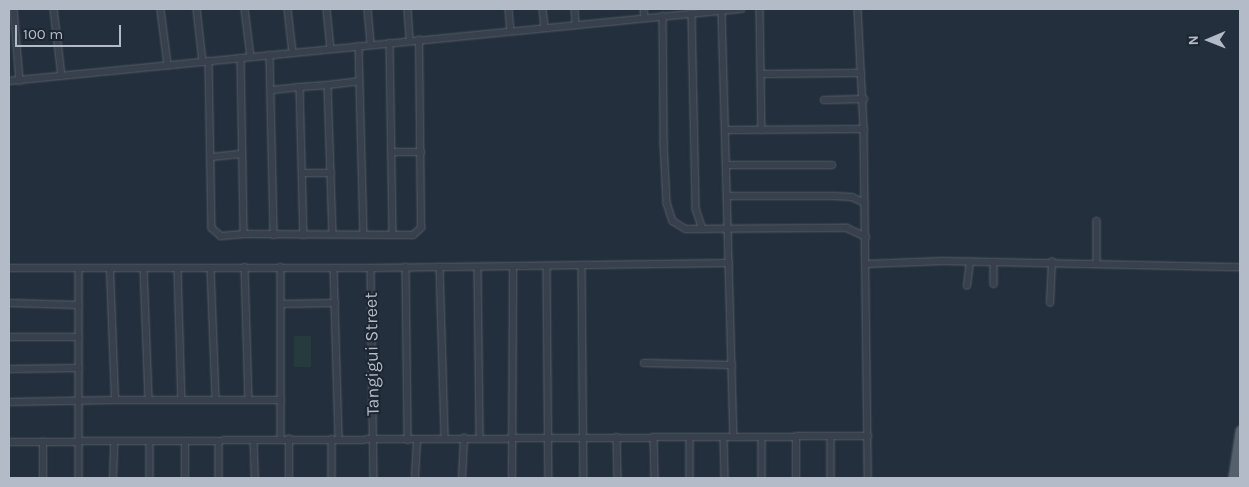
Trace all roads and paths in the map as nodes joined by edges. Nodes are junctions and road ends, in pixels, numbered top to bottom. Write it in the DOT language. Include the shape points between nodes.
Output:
graph roads {
  1 [pos="14,9"];
  2 [pos="54,9"];
  3 [pos="197,9"];
  4 [pos="245,9"];
  5 [pos="288,9"];
  6 [pos="327,9"];
  7 [pos="368,9"];
  8 [pos="408,9"];
  9 [pos="509,9"];
  10 [pos="543,9"];
  11 [pos="575,9"];
  12 [pos="644,9"];
  13 [pos="741,9"];
  14 [pos="760,9"];
  15 [pos="858,9"];
  16 [pos="161,10"];
  17 [pos="722,10"];
  18 [pos="692,14"];
  19 [pos="663,16"];
  20 [pos="644,18"];
  21 [pos="576,25"];
  22 [pos="545,28"];
  23 [pos="511,31"];
  24 [pos="420,40"];
  25 [pos="410,41"];
  26 [pos="390,43"];
  27 [pos="371,45"];
  28 [pos="358,46"];
  29 [pos="331,49"];
  30 [pos="293,52"];
  31 [pos="270,55"];
  32 [pos="251,57"];
  33 [pos="241,58"];
  34 [pos="206,62"];
  35 [pos="168,66"];
  36 [pos="861,73"];
  37 [pos="761,74"];
  38 [pos="62,76"];
  39 [pos="20,81"];
  40 [pos="359,81"];
  41 [pos="9,82"];
  42 [pos="328,85"];
  43 [pos="300,87"];
  44 [pos="272,90"];
  45 [pos="864,99"];
  46 [pos="824,100"];
  47 [pos="864,129"];
  48 [pos="726,130"];
  49 [pos="762,130"];
  50 [pos="392,152"];
  51 [pos="421,152"];
  52 [pos="242,154"];
  53 [pos="212,157"];
  54 [pos="726,165"];
  55 [pos="832,165"];
  56 [pos="302,173"];
  57 [pos="331,173"];
  58 [pos="727,196"];
  59 [pos="865,203"];
  60 [pos="1097,221"];
  61 [pos="703,229"];
  62 [pos="728,230"];
  63 [pos="244,234"];
  64 [pos="333,234"];
  65 [pos="364,234"];
  66 [pos="274,235"];
  67 [pos="304,235"];
  68 [pos="393,235"];
  69 [pos="866,237"];
  70 [pos="970,262"];
  71 [pos="994,262"];
  72 [pos="1052,262"];
  73 [pos="729,263"];
  74 [pos="582,264"];
  75 [pos="866,264"];
  76 [pos="1097,264"];
  77 [pos="547,266"];
  78 [pos="245,267"];
  79 [pos="406,267"];
  80 [pos="440,267"];
  81 [pos="478,267"];
  82 [pos="513,267"];
  83 [pos="1240,267"];
  84 [pos="9,268"];
  85 [pos="144,268"];
  86 [pos="211,268"];
  87 [pos="281,268"];
  88 [pos="334,268"];
  89 [pos="370,268"];
  90 [pos="79,269"];
  91 [pos="110,269"];
  92 [pos="178,269"];
  93 [pos="994,284"];
  94 [pos="967,286"];
  95 [pos="335,302"];
  96 [pos="9,303"];
  97 [pos="1050,303"];
  98 [pos="281,304"];
  99 [pos="79,306"];
  100 [pos="9,337"];
  101 [pos="79,337"];
  102 [pos="644,363"];
  103 [pos="732,365"];
  104 [pos="80,368"];
  105 [pos="9,369"];
  106 [pos="80,400"];
  107 [pos="115,400"];
  108 [pos="149,400"];
  109 [pos="182,400"];
  110 [pos="216,400"];
  111 [pos="250,400"];
  112 [pos="281,400"];
  113 [pos="9,402"];
  114 [pos="1240,431"];
  115 [pos="654,436"];
  116 [pos="831,436"];
  117 [pos="868,436"];
  118 [pos="617,437"];
  119 [pos="690,437"];
  120 [pos="724,437"];
  121 [pos="734,437"];
  122 [pos="762,437"];
  123 [pos="796,437"];
  124 [pos="464,438"];
  125 [pos="480,438"];
  126 [pos="512,438"];
  127 [pos="583,438"];
  128 [pos="332,439"];
  129 [pos="339,439"];
  130 [pos="445,439"];
  131 [pos="549,439"];
  132 [pos="254,440"];
  133 [pos="281,440"];
  134 [pos="289,440"];
  135 [pos="374,440"];
  136 [pos="408,440"];
  137 [pos="417,440"];
  138 [pos="9,442"];
  139 [pos="43,442"];
  140 [pos="78,442"];
  141 [pos="114,442"];
  142 [pos="150,442"];
  143 [pos="185,442"];
  144 [pos="219,442"];
  145 [pos="43,478"];
  146 [pos="79,478"];
  147 [pos="112,478"];
  148 [pos="150,478"];
  149 [pos="184,478"];
  150 [pos="219,478"];
  151 [pos="255,478"];
  152 [pos="289,478"];
  153 [pos="332,478"];
  154 [pos="374,478"];
  155 [pos="415,478"];
  156 [pos="462,478"];
  157 [pos="512,478"];
  158 [pos="549,478"];
  159 [pos="584,478"];
  160 [pos="618,478"];
  161 [pos="655,478"];
  162 [pos="690,478"];
  163 [pos="725,478"];
  164 [pos="762,478"];
  165 [pos="796,478"];
  166 [pos="831,478"];
  167 [pos="868,478"];
  168 [pos="1233,478"];
  1 -- 39 [label="street"];
  2 -- 38 [label="street"];
  3 -- 34 [label="street"];
  4 -- 32 [label="street"];
  5 -- 30 [label="street"];
  6 -- 29 [label="street"];
  7 -- 27 [label="street"];
  8 -- 25 [label="street"];
  9 -- 23 [label="street"];
  10 -- 22 [label="street"];
  11 -- 21 [label="street"];
  12 -- 20 [label="street"];
  13 -- 17 [label="street"];
  14 -- 37 [label="street"];
  15 -- 36 [label="street"];
  16 -- 35 [label="street"];
  17 -- 18 [label="street"];
  17 -- 48 [label="street"];
  18 -- 19 [label="street"];
  18 -- 61 [label="street" via="696,209"];
  19 -- 20 [label="street"];
  19 -- 61 [label="street" via="668,212 679,226"];
  20 -- 21 [label="street"];
  21 -- 22 [label="street"];
  22 -- 23 [label="street"];
  23 -- 24 [label="street"];
  24 -- 25 [label="street"];
  24 -- 51 [label="street"];
  25 -- 26 [label="street"];
  26 -- 27 [label="street"];
  26 -- 50 [label="street"];
  27 -- 28 [label="street"];
  28 -- 29 [label="street"];
  28 -- 40 [label="street"];
  29 -- 30 [label="street"];
  30 -- 31 [label="street"];
  31 -- 32 [label="street"];
  31 -- 44 [label="street"];
  32 -- 33 [label="street"];
  33 -- 34 [label="street"];
  33 -- 52 [label="street"];
  34 -- 35 [label="street"];
  34 -- 53 [label="street"];
  35 -- 38 [label="street"];
  36 -- 37 [label="street"];
  36 -- 45 [label="street"];
  37 -- 49 [label="street"];
  38 -- 39 [label="street"];
  39 -- 41 [label="street"];
  40 -- 42 [label="street"];
  40 -- 65 [label="street"];
  42 -- 43 [label="street"];
  42 -- 57 [label="street"];
  43 -- 44 [label="street"];
  43 -- 56 [label="street"];
  44 -- 66 [label="street"];
  45 -- 46 [label="street"];
  45 -- 47 [label="street"];
  47 -- 49 [label="street"];
  47 -- 59 [label="street"];
  48 -- 49 [label="street"];
  48 -- 54 [label="street"];
  50 -- 51 [label="street"];
  50 -- 68 [label="street"];
  51 -- 68 [label="street" via="420,228 413,235"];
  52 -- 53 [label="street"];
  52 -- 63 [label="street"];
  53 -- 63 [label="street" via="214,233 221,236"];
  54 -- 55 [label="street"];
  54 -- 58 [label="street"];
  56 -- 57 [label="street"];
  56 -- 67 [label="street"];
  57 -- 64 [label="street"];
  58 -- 59 [label="street" via="833,196 852,197"];
  58 -- 62 [label="street"];
  59 -- 69 [label="street"];
  60 -- 76 [label="street"];
  61 -- 62 [label="street"];
  62 -- 69 [label="street" via="847,228"];
  62 -- 73 [label="street"];
  63 -- 66 [label="street"];
  64 -- 65 [label="street"];
  64 -- 67 [label="street"];
  65 -- 68 [label="street"];
  66 -- 67 [label="street"];
  69 -- 75 [label="street"];
  70 -- 71 [label="street"];
  70 -- 75 [label="street"];
  70 -- 94 [label="street"];
  71 -- 72 [label="street"];
  71 -- 93 [label="street"];
  72 -- 76 [label="street"];
  72 -- 97 [label="street"];
  73 -- 74 [label="street"];
  73 -- 103 [label="street"];
  74 -- 77 [label="street"];
  74 -- 127 [label="street"];
  75 -- 117 [label="street"];
  76 -- 83 [label="street"];
  77 -- 82 [label="street"];
  77 -- 131 [label="street"];
  78 -- 86 [label="street"];
  78 -- 87 [label="street"];
  78 -- 111 [label="street"];
  79 -- 80 [label="street"];
  79 -- 89 [label="street"];
  79 -- 136 [label="street"];
  80 -- 81 [label="street"];
  80 -- 130 [label="street"];
  81 -- 82 [label="street"];
  81 -- 125 [label="street"];
  82 -- 126 [label="street"];
  84 -- 90 [label="street"];
  85 -- 91 [label="street"];
  85 -- 92 [label="street"];
  85 -- 108 [label="street"];
  86 -- 92 [label="street"];
  86 -- 110 [label="street"];
  87 -- 88 [label="street"];
  87 -- 98 [label="street"];
  88 -- 89 [label="street"];
  88 -- 95 [label="street"];
  89 -- 135 [label="street, Tangigui Street"];
  90 -- 91 [label="street"];
  90 -- 99 [label="street"];
  91 -- 107 [label="street"];
  92 -- 109 [label="street"];
  95 -- 98 [label="street"];
  95 -- 129 [label="street"];
  96 -- 99 [label="street"];
  98 -- 112 [label="street"];
  99 -- 101 [label="street"];
  100 -- 101 [label="street"];
  101 -- 104 [label="street"];
  102 -- 103 [label="street"];
  103 -- 121 [label="street"];
  104 -- 105 [label="street"];
  104 -- 106 [label="street"];
  106 -- 107 [label="street"];
  106 -- 113 [label="street"];
  106 -- 140 [label="street"];
  107 -- 108 [label="street"];
  108 -- 109 [label="street"];
  109 -- 110 [label="street"];
  110 -- 111 [label="street"];
  111 -- 112 [label="street"];
  112 -- 133 [label="street"];
  114 -- 168 [label="main road"];
  115 -- 118 [label="street"];
  115 -- 119 [label="street"];
  115 -- 161 [label="street"];
  116 -- 117 [label="street"];
  116 -- 123 [label="street"];
  116 -- 166 [label="street"];
  117 -- 167 [label="street"];
  118 -- 127 [label="street"];
  118 -- 160 [label="street"];
  119 -- 120 [label="street"];
  119 -- 162 [label="street"];
  120 -- 121 [label="street"];
  120 -- 163 [label="street"];
  121 -- 122 [label="street"];
  122 -- 123 [label="street"];
  122 -- 164 [label="street"];
  123 -- 165 [label="street"];
  124 -- 125 [label="street"];
  124 -- 130 [label="street"];
  124 -- 156 [label="street"];
  125 -- 126 [label="street"];
  126 -- 131 [label="street"];
  126 -- 157 [label="street"];
  127 -- 131 [label="street"];
  127 -- 159 [label="street"];
  128 -- 129 [label="street"];
  128 -- 134 [label="street"];
  128 -- 153 [label="street"];
  129 -- 135 [label="street"];
  130 -- 137 [label="street"];
  131 -- 158 [label="street"];
  132 -- 133 [label="street"];
  132 -- 144 [label="street"];
  132 -- 151 [label="street"];
  133 -- 134 [label="street"];
  134 -- 152 [label="street"];
  135 -- 136 [label="street"];
  135 -- 154 [label="street, Tangigui Street"];
  136 -- 137 [label="street"];
  137 -- 155 [label="street"];
  138 -- 139 [label="street"];
  139 -- 140 [label="street"];
  139 -- 145 [label="street"];
  140 -- 141 [label="street"];
  140 -- 146 [label="street"];
  141 -- 142 [label="street"];
  141 -- 147 [label="street"];
  142 -- 143 [label="street"];
  142 -- 148 [label="street"];
  143 -- 144 [label="street"];
  143 -- 149 [label="street"];
  144 -- 150 [label="street"];
}
